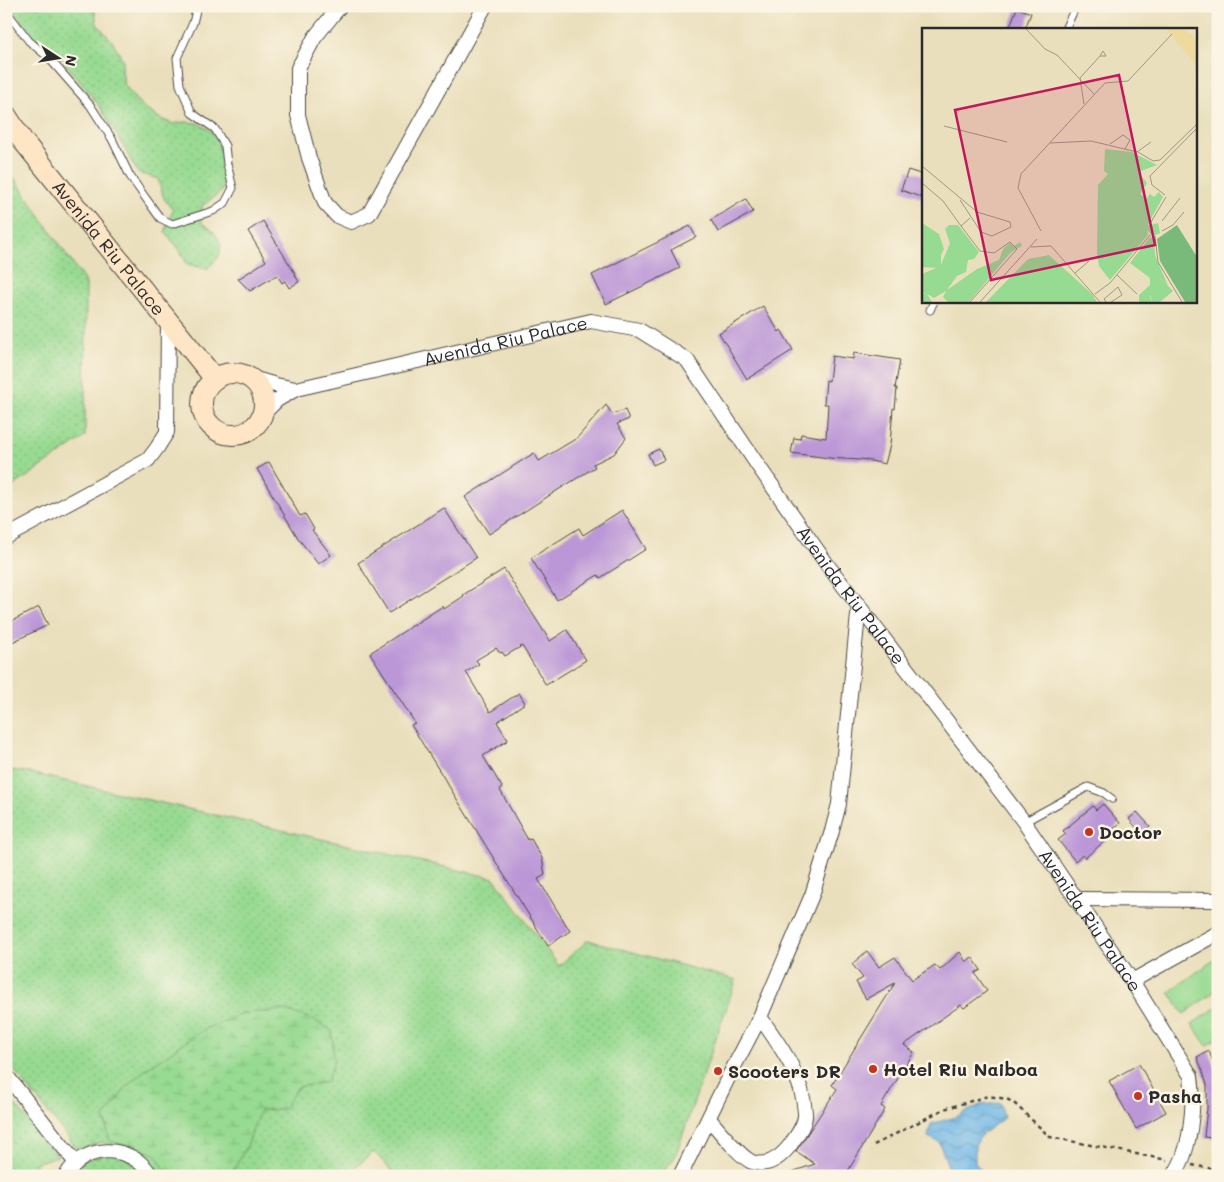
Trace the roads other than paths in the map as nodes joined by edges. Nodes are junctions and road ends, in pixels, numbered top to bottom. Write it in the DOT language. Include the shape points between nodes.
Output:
graph roads {
  1 [pos="197,6"];
  2 [pos="340,6"];
  3 [pos="485,6"];
  4 [pos="1076,6"];
  5 [pos="6,12"];
  6 [pos="1065,28"];
  7 [pos="6,115"];
  8 [pos="934,302"];
  9 [pos="930,310"];
  10 [pos="168,320"];
  11 [pos="215,378"];
  12 [pos="252,378"];
  13 [pos="296,389"];
  14 [pos="262,415"];
  15 [pos="6,537"];
  16 [pos="859,606"];
  17 [pos="1112,799"];
  18 [pos="1024,822"];
  19 [pos="1076,899"];
  20 [pos="1218,900"];
  21 [pos="1218,934"];
  22 [pos="1132,981"];
  23 [pos="760,1017"];
  24 [pos="6,1075"];
  25 [pos="709,1119"];
  26 [pos="76,1163"];
  27 [pos="66,1176"];
  28 [pos="152,1176"];
  29 [pos="680,1176"];
  30 [pos="1173,1176"];
  1 -- 5 [label="lane" via="177,58 180,85 192,113 215,129 225,146 233,188 224,203 213,211 172,224 160,218 142,194 90,105"];
  2 -- 3 [label="street" via="315,38 298,68 298,115 325,202 337,216 351,222 369,214"];
  4 -- 6 [label="lane"];
  7 -- 10 [label="street, Avenida Riu Palace" via="23,142"];
  8 -- 9 [label="lane"];
  10 -- 11 [label="street, Avenida Riu Palace"];
  10 -- 15 [label="street" via="167,432 157,448 148,460"];
  11 -- 12 [label="street" via="233,372"];
  11 -- 14 [label="street" via="203,396 202,406 210,425 218,431 239,434 248,431"];
  12 -- 13 [label="street, Avenida Riu Palace"];
  12 -- 14 [label="street" via="263,395"];
  13 -- 14 [label="street, Avenida Riu Palace" via="277,400"];
  13 -- 16 [label="street, Avenida Riu Palace" via="591,321 639,330 686,360"];
  16 -- 18 [label="street, Avenida Riu Palace"];
  16 -- 23 [label="street" via="839,804 812,895"];
  17 -- 18 [label="lane" via="1088,787"];
  18 -- 19 [label="street, Avenida Riu Palace"];
  19 -- 20 [label="street"];
  19 -- 22 [label="street, Avenida Riu Palace"];
  21 -- 22 [label="street"];
  22 -- 30 [label="street, Avenida Riu Palace" via="1191,1076 1192,1114 1182,1162"];
  23 -- 25 [label="street"];
  23 -- 25 [label="street" via="793,1067 802,1095 804,1123 785,1152 776,1160 760,1164 741,1154"];
  24 -- 26 [label="street"];
  25 -- 29 [label="street"];
  26 -- 27 [label="street"];
  26 -- 28 [label="street" via="88,1155 116,1151 130,1155"];
}
